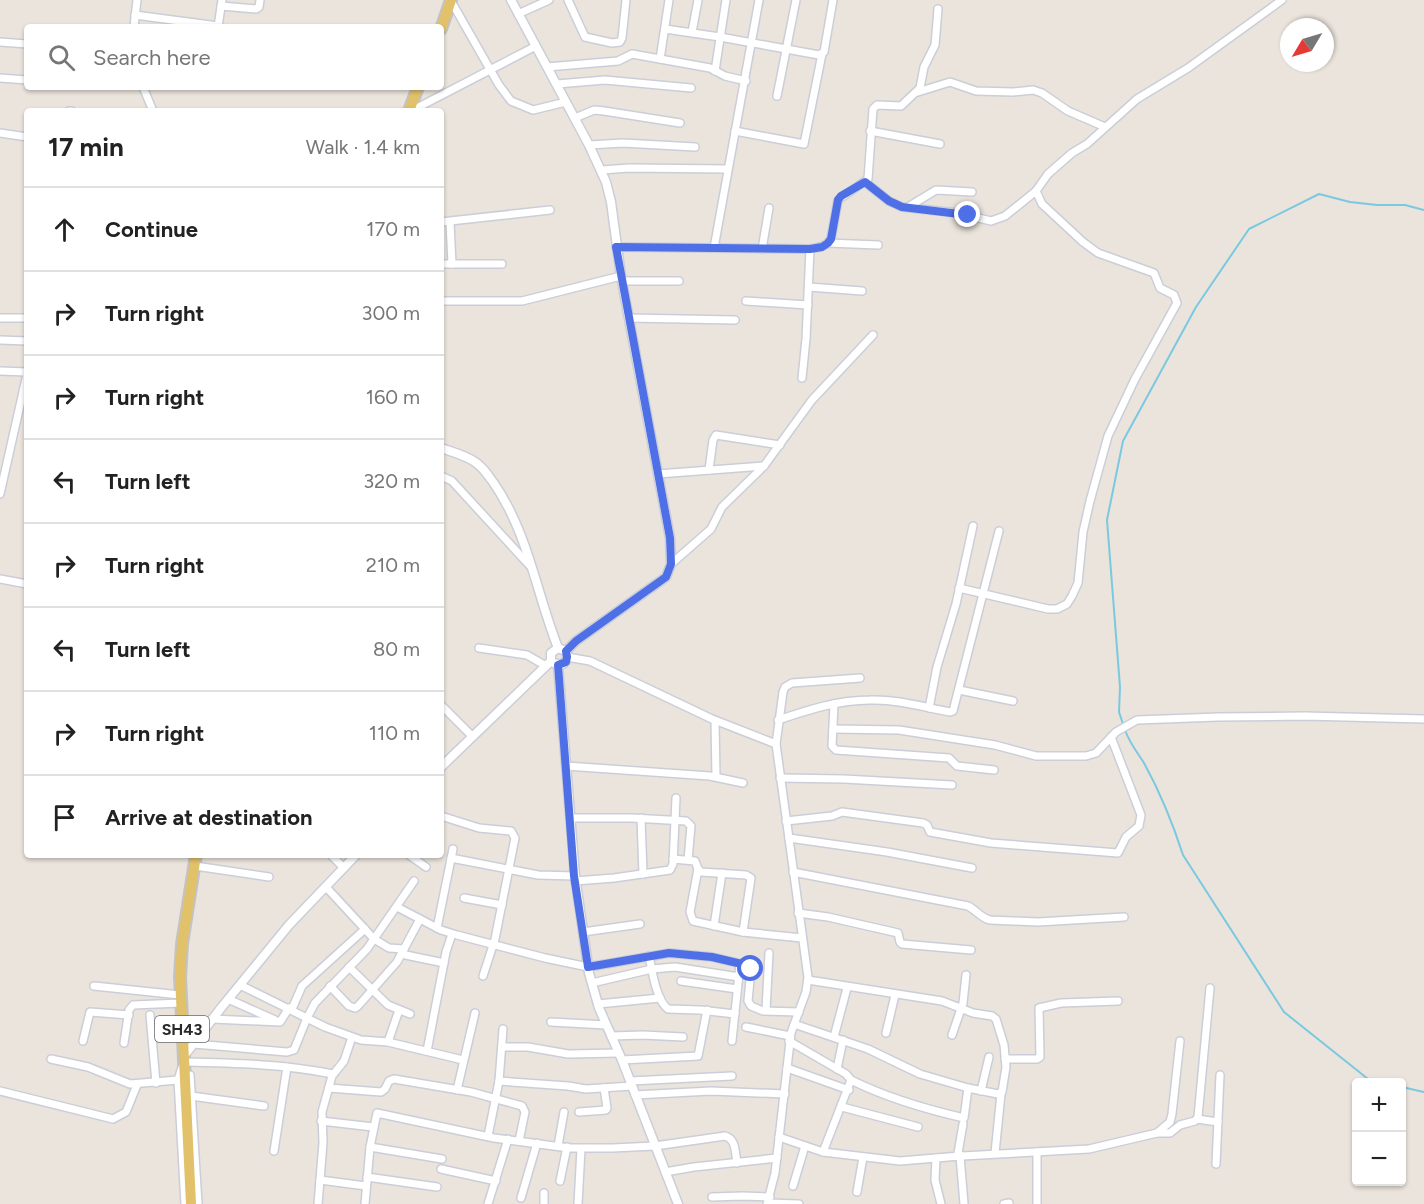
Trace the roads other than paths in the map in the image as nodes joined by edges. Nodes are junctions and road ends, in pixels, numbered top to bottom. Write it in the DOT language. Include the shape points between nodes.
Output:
graph roads {
  1 [pos="137,0"];
  2 [pos="260,0"];
  3 [pos="511,0"];
  4 [pos="549,0"];
  5 [pos="568,0"];
  6 [pos="626,0"];
  7 [pos="669,0"];
  8 [pos="698,0"];
  9 [pos="726,0"];
  10 [pos="759,0"];
  11 [pos="796,0"];
  12 [pos="833,0"];
  13 [pos="1282,0"];
  14 [pos="451,1"];
  15 [pos="221,3"];
  16 [pos="938,9"];
  17 [pos="518,14"];
  18 [pos="135,15"];
  19 [pos="134,24"];
  20 [pos="197,24"];
  21 [pos="218,24"];
  22 [pos="443,24"];
  23 [pos="665,29"];
  24 [pos="692,32"];
  25 [pos="720,37"];
  26 [pos="0,42"];
  27 [pos="752,42"];
  28 [pos="24,44"];
  29 [pos="536,46"];
  30 [pos="787,49"];
  31 [pos="822,54"];
  32 [pos="660,59"];
  33 [pos="548,67"];
  34 [pos="490,70"];
  35 [pos="715,70"];
  36 [pos="0,78"];
  37 [pos="24,80"];
  38 [pos="746,81"];
  39 [pos="557,84"];
  40 [pos="691,88"];
  41 [pos="144,90"];
  42 [pos="417,90"];
  43 [pos="918,92"];
  44 [pos="777,96"];
  45 [pos="566,102"];
  46 [pos="152,108"];
  47 [pos="411,108"];
  48 [pos="416,108"];
  49 [pos="575,118"];
  50 [pos="680,123"];
  51 [pos="1105,127"];
  52 [pos="735,131"];
  53 [pos="870,131"];
  54 [pos="0,133"];
  55 [pos="24,136"];
  56 [pos="940,144"];
  57 [pos="590,145"];
  58 [pos="695,147"];
  59 [pos="727,169"];
  60 [pos="602,170"];
  61 [pos="865,182"];
  62 [pos="972,192"];
  63 [pos="1037,193"];
  64 [pos="769,208"];
  65 [pos="907,208"];
  66 [pos="550,210"];
  67 [pos="444,222"];
  68 [pos="450,222"];
  69 [pos="828,243"];
  70 [pos="878,245"];
  71 [pos="616,247"];
  72 [pos="714,248"];
  73 [pos="762,249"];
  74 [pos="810,249"];
  75 [pos="444,264"];
  76 [pos="452,264"];
  77 [pos="502,264"];
  78 [pos="621,279"];
  79 [pos="679,280"];
  80 [pos="809,287"];
  81 [pos="862,291"];
  82 [pos="444,301"];
  83 [pos="746,302"];
  84 [pos="808,305"];
  85 [pos="0,318"];
  86 [pos="24,318"];
  87 [pos="628,318"];
  88 [pos="735,320"];
  89 [pos="873,335"];
  90 [pos="0,340"];
  91 [pos="24,341"];
  92 [pos="0,371"];
  93 [pos="24,373"];
  94 [pos="802,378"];
  95 [pos="24,384"];
  96 [pos="780,445"];
  97 [pos="444,449"];
  98 [pos="3,461"];
  99 [pos="764,466"];
  100 [pos="709,470"];
  101 [pos="658,474"];
  102 [pos="444,477"];
  103 [pos="0,492"];
  104 [pos="973,526"];
  105 [pos="999,531"];
  106 [pos="671,564"];
  107 [pos="533,569"];
  108 [pos="0,579"];
  109 [pos="24,583"];
  110 [pos="959,588"];
  111 [pos="983,594"];
  112 [pos="479,648"];
  113 [pos="564,652"];
  114 [pos="552,664"];
  115 [pos="860,678"];
  116 [pos="959,690"];
  117 [pos="1013,701"];
  118 [pos="834,704"];
  119 [pos="444,708"];
  120 [pos="929,708"];
  121 [pos="1424,719"];
  122 [pos="778,720"];
  123 [pos="715,721"];
  124 [pos="833,729"];
  125 [pos="1113,734"];
  126 [pos="472,736"];
  127 [pos="776,744"];
  128 [pos="444,764"];
  129 [pos="566,766"];
  130 [pos="993,770"];
  131 [pos="716,777"];
  132 [pos="780,778"];
  133 [pos="742,783"];
  134 [pos="952,785"];
  135 [pos="676,798"];
  136 [pos="444,817"];
  137 [pos="570,818"];
  138 [pos="641,818"];
  139 [pos="674,820"];
  140 [pos="786,820"];
  141 [pos="789,838"];
  142 [pos="453,849"];
  143 [pos="334,858"];
  144 [pos="353,858"];
  145 [pos="413,858"];
  146 [pos="451,858"];
  147 [pos="673,859"];
  148 [pos="688,860"];
  149 [pos="195,861"];
  150 [pos="426,867"];
  151 [pos="344,868"];
  152 [pos="972,868"];
  153 [pos="509,869"];
  154 [pos="698,869"];
  155 [pos="793,872"];
  156 [pos="722,873"];
  157 [pos="643,874"];
  158 [pos="269,877"];
  159 [pos="575,878"];
  160 [pos="414,881"];
  161 [pos="326,887"];
  162 [pos="464,898"];
  163 [pos="502,905"];
  164 [pos="397,907"];
  165 [pos="798,914"];
  166 [pos="1124,917"];
  167 [pos="420,919"];
  168 [pos="640,924"];
  169 [pos="714,926"];
  170 [pos="437,928"];
  171 [pos="365,929"];
  172 [pos="583,932"];
  173 [pos="743,932"];
  174 [pos="452,934"];
  175 [pos="802,938"];
  176 [pos="374,939"];
  177 [pos="493,945"];
  178 [pos="971,950"];
  179 [pos="403,952"];
  180 [pos="769,953"];
  181 [pos="649,956"];
  182 [pos="444,963"];
  183 [pos="740,963"];
  184 [pos="349,967"];
  185 [pos="588,967"];
  186 [pos="652,969"];
  187 [pos="966,975"];
  188 [pos="483,976"];
  189 [pos="739,977"];
  190 [pos="808,980"];
  191 [pos="681,981"];
  192 [pos="591,983"];
  193 [pos="240,985"];
  194 [pos="94,986"];
  195 [pos="330,986"];
  196 [pos="737,988"];
  197 [pos="847,988"];
  198 [pos="1210,988"];
  199 [pos="371,990"];
  200 [pos="895,995"];
  201 [pos="660,998"];
  202 [pos="180,999"];
  203 [pos="228,999"];
  204 [pos="1118,1001"];
  205 [pos="598,1004"];
  206 [pos="962,1008"];
  207 [pos="291,1009"];
  208 [pos="399,1010"];
  209 [pos="707,1010"];
  210 [pos="765,1010"];
  211 [pos="799,1012"];
  212 [pos="475,1013"];
  213 [pos="410,1014"];
  214 [pos="735,1014"];
  215 [pos="129,1015"];
  216 [pos="150,1015"];
  217 [pos="307,1018"];
  218 [pos="212,1019"];
  219 [pos="280,1022"];
  220 [pos="551,1022"];
  221 [pos="794,1024"];
  222 [pos="606,1025"];
  223 [pos="746,1027"];
  224 [pos="503,1029"];
  225 [pos="886,1033"];
  226 [pos="952,1035"];
  227 [pos="611,1036"];
  228 [pos="352,1037"];
  229 [pos="683,1037"];
  230 [pos="834,1037"];
  231 [pos="790,1039"];
  232 [pos="843,1040"];
  233 [pos="83,1041"];
  234 [pos="732,1041"];
  235 [pos="1180,1041"];
  236 [pos="124,1042"];
  237 [pos="388,1042"];
  238 [pos="194,1044"];
  239 [pos="502,1047"];
  240 [pos="427,1051"];
  241 [pos="620,1057"];
  242 [pos="989,1057"];
  243 [pos="51,1059"];
  244 [pos="184,1059"];
  245 [pos="463,1059"];
  246 [pos="1005,1059"];
  247 [pos="286,1068"];
  248 [pos="787,1068"];
  249 [pos="837,1069"];
  250 [pos="333,1074"];
  251 [pos="1220,1075"];
  252 [pos="732,1076"];
  253 [pos="178,1080"];
  254 [pos="851,1080"];
  255 [pos="499,1081"];
  256 [pos="156,1083"];
  257 [pos="137,1085"];
  258 [pos="632,1087"];
  259 [pos="329,1088"];
  260 [pos="604,1088"];
  261 [pos="968,1088"];
  262 [pos="457,1090"];
  263 [pos="849,1090"];
  264 [pos="0,1091"];
  265 [pos="981,1091"];
  266 [pos="784,1094"];
  267 [pos="1000,1094"];
  268 [pos="191,1096"];
  269 [pos="496,1099"];
  270 [pos="264,1107"];
  271 [pos="842,1107"];
  272 [pos="564,1112"];
  273 [pos="579,1112"];
  274 [pos="1197,1119"];
  275 [pos="321,1121"];
  276 [pos="1218,1122"];
  277 [pos="963,1124"];
  278 [pos="373,1127"];
  279 [pos="918,1127"];
  280 [pos="1157,1133"];
  281 [pos="488,1136"];
  282 [pos="779,1137"];
  283 [pos="508,1140"];
  284 [pos="519,1141"];
  285 [pos="537,1143"];
  286 [pos="655,1146"];
  287 [pos="805,1146"];
  288 [pos="370,1147"];
  289 [pos="562,1147"];
  290 [pos="581,1149"];
  291 [pos="274,1151"];
  292 [pos="824,1152"];
  293 [pos="1037,1152"];
  294 [pos="995,1153"];
  295 [pos="960,1155"];
  296 [pos="863,1157"];
  297 [pos="777,1158"];
  298 [pos="936,1158"];
  299 [pos="442,1159"];
  300 [pos="737,1163"];
  301 [pos="1216,1164"];
  302 [pos="441,1169"];
  303 [pos="665,1172"];
  304 [pos="367,1177"];
  305 [pos="320,1180"];
  306 [pos="496,1181"];
  307 [pos="560,1181"];
  308 [pos="366,1186"];
  309 [pos="793,1186"];
  310 [pos="437,1187"];
  311 [pos="857,1192"];
  312 [pos="544,1193"];
  313 [pos="712,1197"];
  314 [pos="520,1198"];
  315 [pos="768,1201"];
  316 [pos="185,1204"];
  317 [pos="191,1204"];
  318 [pos="198,1204"];
  319 [pos="318,1204"];
  320 [pos="365,1204"];
  321 [pos="488,1204"];
  322 [pos="544,1204"];
  323 [pos="578,1204"];
  324 [pos="678,1204"];
  325 [pos="799,1204"];
  326 [pos="941,1204"];
  327 [pos="964,1204"];
  328 [pos="1037,1204"];
  1 -- 18 [label="street"];
  2 -- 15 [label="street" via="256,9"];
  3 -- 17 [label="street"];
  4 -- 17 [label="street"];
  5 -- 6 [label="street" via="585,37 612,44 622,38"];
  7 -- 23 [label="street"];
  8 -- 24 [label="street"];
  9 -- 25 [label="street"];
  10 -- 27 [label="street"];
  11 -- 30 [label="street"];
  12 -- 31 [label="street"];
  13 -- 51 [label="street" via="1188,68 1137,99"];
  14 -- 22 [label="main road"];
  14 -- 34 [label="street"];
  15 -- 21 [label="street"];
  16 -- 43 [label="street" via="935,45"];
  17 -- 29 [label="street"];
  18 -- 19 [label="street"];
  18 -- 20 [label="street"];
  23 -- 24 [label="street"];
  23 -- 32 [label="street"];
  24 -- 25 [label="street"];
  25 -- 27 [label="street"];
  25 -- 35 [label="street"];
  26 -- 28 [label="street"];
  27 -- 30 [label="street"];
  27 -- 38 [label="street"];
  29 -- 33 [label="street"];
  29 -- 34 [label="street"];
  30 -- 31 [label="street"];
  30 -- 44 [label="street"];
  31 -- 52 [label="street" via="804,144"];
  32 -- 33 [label="street" via="632,54 618,61"];
  32 -- 35 [label="street"];
  33 -- 39 [label="street"];
  34 -- 45 [label="street" via="511,101 525,108 540,110"];
  34 -- 48 [label="street"];
  35 -- 38 [label="street"];
  36 -- 37 [label="street"];
  38 -- 52 [label="street"];
  39 -- 40 [label="street" via="605,80"];
  39 -- 45 [label="street"];
  41 -- 46 [label="street"];
  42 -- 47 [label="main road"];
  43 -- 51 [label="street" via="950,82 976,92 1033,90"];
  43 -- 53 [label="street" via="901,106 875,106"];
  45 -- 49 [label="street"];
  49 -- 50 [label="street" via="594,110"];
  49 -- 57 [label="street"];
  51 -- 63 [label="street" via="1048,174"];
  52 -- 59 [label="street"];
  53 -- 56 [label="street"];
  53 -- 61 [label="street" via="869,175"];
  54 -- 55 [label="street"];
  57 -- 58 [label="street"];
  57 -- 60 [label="street"];
  59 -- 60 [label="street"];
  59 -- 72 [label="street"];
  60 -- 71 [label="street" via="611,202"];
  61 -- 65 [label="street" via="895,205"];
  61 -- 69 [label="street" via="838,200"];
  62 -- 65 [label="street" via="936,190"];
  63 -- 65 [label="street" via="1005,216 991,221"];
  63 -- 111 [label="street" via="1042,204 1098,253 1154,273 1160,288 1174,295 1177,303 1108,436 1083,532 1078,583 1072,596 1057,609 1048,609"];
  64 -- 73 [label="street"];
  66 -- 68 [label="street"];
  67 -- 68 [label="street"];
  68 -- 76 [label="street"];
  69 -- 70 [label="street"];
  69 -- 74 [label="street"];
  71 -- 72 [label="street"];
  71 -- 78 [label="street"];
  72 -- 73 [label="street"];
  73 -- 74 [label="street"];
  74 -- 80 [label="street"];
  75 -- 76 [label="street"];
  76 -- 77 [label="street"];
  78 -- 79 [label="street"];
  78 -- 82 [label="street" via="522,301"];
  78 -- 87 [label="street"];
  80 -- 81 [label="street"];
  80 -- 84 [label="street"];
  83 -- 84 [label="street"];
  84 -- 94 [label="street"];
  85 -- 86 [label="street"];
  87 -- 88 [label="street"];
  87 -- 101 [label="street"];
  89 -- 96 [label="street" via="818,393"];
  90 -- 91 [label="street"];
  92 -- 93 [label="street"];
  95 -- 98 [label="street"];
  96 -- 99 [label="street"];
  96 -- 100 [label="street" via="716,435"];
  97 -- 107 [label="street" via="467,457 485,471 516,523"];
  98 -- 103 [label="street"];
  99 -- 100 [label="street"];
  99 -- 106 [label="street" via="722,507 711,529"];
  100 -- 101 [label="street"];
  101 -- 106 [label="street"];
  102 -- 107 [label="street" via="452,481"];
  104 -- 110 [label="street"];
  105 -- 111 [label="street"];
  106 -- 113 [label="street" via="666,577"];
  107 -- 113 [label="street" via="547,621"];
  108 -- 109 [label="street"];
  110 -- 111 [label="street"];
  110 -- 120 [label="street"];
  111 -- 116 [label="street"];
  112 -- 114 [label="street" via="527,655"];
  113 -- 114 [label="street" via="563,664"];
  113 -- 114 [label="street" via="551,653"];
  113 -- 123 [label="street"];
  114 -- 126 [label="street"];
  114 -- 129 [label="street"];
  115 -- 122 [label="street" via="788,684"];
  116 -- 117 [label="street"];
  116 -- 120 [label="street" via="953,711"];
  118 -- 120 [label="street" via="872,699"];
  118 -- 122 [label="street"];
  118 -- 124 [label="street"];
  119 -- 126 [label="street"];
  121 -- 125 [label="street" via="1305,716 1137,720"];
  122 -- 127 [label="street"];
  123 -- 127 [label="street"];
  123 -- 131 [label="street"];
  124 -- 125 [label="street" via="899,730 1040,756 1094,755"];
  124 -- 130 [label="street" via="832,746 836,750 949,758 957,766"];
  125 -- 140 [label="street" via="1141,815 1139,826 1123,841 1118,853 991,843 930,832 923,823 842,812"];
  126 -- 128 [label="street"];
  127 -- 132 [label="street"];
  129 -- 131 [label="street"];
  129 -- 137 [label="street"];
  131 -- 133 [label="street"];
  132 -- 134 [label="street"];
  132 -- 140 [label="street"];
  135 -- 139 [label="street"];
  136 -- 153 [label="street" via="479,828 511,831 515,837"];
  137 -- 138 [label="street"];
  137 -- 159 [label="street"];
  138 -- 139 [label="street"];
  138 -- 157 [label="street"];
  139 -- 147 [label="street"];
  139 -- 148 [label="street" via="690,824"];
  140 -- 141 [label="street"];
  141 -- 152 [label="street"];
  141 -- 155 [label="street"];
  142 -- 146 [label="street"];
  143 -- 151 [label="street"];
  144 -- 151 [label="street"];
  145 -- 150 [label="street"];
  146 -- 153 [label="street"];
  146 -- 170 [label="street"];
  147 -- 148 [label="street"];
  147 -- 157 [label="street" via="670,870"];
  148 -- 154 [label="street" via="697,862"];
  149 -- 158 [label="street"];
  149 -- 202 [label="main road, SH43" via="180,960"];
  151 -- 161 [label="street"];
  153 -- 159 [label="street"];
  153 -- 163 [label="street"];
  154 -- 156 [label="street"];
  154 -- 169 [label="street" via="690,916 695,922"];
  155 -- 165 [label="street"];
  155 -- 166 [label="street" via="968,906 990,920 1038,922"];
  156 -- 169 [label="street"];
  156 -- 173 [label="street" via="751,878"];
  157 -- 159 [label="street"];
  159 -- 172 [label="street"];
  160 -- 164 [label="street"];
  161 -- 171 [label="street"];
  161 -- 193 [label="street"];
  162 -- 163 [label="street"];
  163 -- 177 [label="street"];
  164 -- 167 [label="street"];
  164 -- 176 [label="street"];
  165 -- 175 [label="street"];
  165 -- 178 [label="street" via="898,933 902,944"];
  167 -- 170 [label="street"];
  167 -- 179 [label="street"];
  168 -- 172 [label="street"];
  169 -- 173 [label="street"];
  170 -- 174 [label="street"];
  171 -- 176 [label="street"];
  171 -- 207 [label="street" via="302,986"];
  172 -- 185 [label="street"];
  173 -- 175 [label="street"];
  174 -- 177 [label="street"];
  174 -- 182 [label="street"];
  175 -- 190 [label="street"];
  176 -- 179 [label="street"];
  176 -- 184 [label="street"];
  177 -- 185 [label="street"];
  177 -- 188 [label="street"];
  179 -- 182 [label="street"];
  179 -- 199 [label="street"];
  180 -- 210 [label="street"];
  181 -- 183 [label="street" via="693,954"];
  181 -- 185 [label="street"];
  181 -- 186 [label="street"];
  182 -- 240 [label="street"];
  183 -- 189 [label="street"];
  183 -- 210 [label="street" via="751,969 749,1004"];
  184 -- 195 [label="street"];
  184 -- 199 [label="street"];
  185 -- 192 [label="street"];
  186 -- 189 [label="street" via="675,967"];
  186 -- 192 [label="street"];
  186 -- 201 [label="street"];
  187 -- 206 [label="street"];
  189 -- 196 [label="street"];
  190 -- 197 [label="street"];
  190 -- 211 [label="street"];
  191 -- 196 [label="street"];
  192 -- 205 [label="street"];
  193 -- 203 [label="street"];
  193 -- 207 [label="street"];
  194 -- 202 [label="street"];
  195 -- 199 [label="street" via="353,1007"];
  195 -- 217 [label="street"];
  196 -- 214 [label="street"];
  197 -- 200 [label="street"];
  197 -- 230 [label="street"];
  198 -- 274 [label="street"];
  199 -- 208 [label="street"];
  200 -- 206 [label="street" via="942,1001"];
  200 -- 225 [label="street"];
  201 -- 205 [label="street"];
  201 -- 209 [label="street" via="668,1009"];
  202 -- 215 [label="street" via="137,1004 131,1006"];
  202 -- 244 [label="main road, SH43"];
  203 -- 218 [label="street"];
  203 -- 219 [label="street"];
  204 -- 246 [label="street" via="1061,1003 1039,1008 1040,1057"];
  205 -- 222 [label="street"];
  206 -- 226 [label="street"];
  206 -- 246 [label="street" via="994,1017"];
  207 -- 217 [label="street"];
  207 -- 219 [label="street"];
  208 -- 213 [label="street"];
  208 -- 237 [label="street"];
  209 -- 214 [label="street"];
  209 -- 241 [label="street" via="698,1056"];
  210 -- 211 [label="street"];
  211 -- 221 [label="street"];
  212 -- 245 [label="street"];
  214 -- 234 [label="street"];
  215 -- 233 [label="street" via="90,1012"];
  215 -- 236 [label="street"];
  216 -- 256 [label="street"];
  217 -- 228 [label="street"];
  217 -- 238 [label="street" via="291,1052"];
  218 -- 219 [label="street"];
  218 -- 238 [label="street"];
  220 -- 222 [label="street"];
  221 -- 230 [label="street"];
  221 -- 231 [label="street"];
  222 -- 227 [label="street"];
  223 -- 231 [label="street"];
  224 -- 239 [label="street"];
  227 -- 229 [label="street"];
  227 -- 241 [label="street"];
  228 -- 237 [label="street"];
  228 -- 250 [label="street" via="344,1061"];
  230 -- 232 [label="street"];
  231 -- 248 [label="street"];
  231 -- 249 [label="street"];
  232 -- 249 [label="street"];
  232 -- 261 [label="street" via="901,1067"];
  235 -- 280 [label="street" via="1170,1122"];
  237 -- 240 [label="street"];
  238 -- 244 [label="street"];
  239 -- 241 [label="street"];
  239 -- 255 [label="street"];
  240 -- 245 [label="street"];
  241 -- 258 [label="street"];
  242 -- 265 [label="street"];
  243 -- 257 [label="street" via="88,1067"];
  244 -- 247 [label="street"];
  244 -- 253 [label="street"];
  244 -- 268 [label="street" via="190,1072"];
  244 -- 317 [label="main road, SH43"];
  245 -- 262 [label="street"];
  246 -- 267 [label="street"];
  247 -- 250 [label="street"];
  247 -- 291 [label="street"];
  248 -- 263 [label="street"];
  248 -- 266 [label="street"];
  249 -- 254 [label="street"];
  250 -- 259 [label="street"];
  251 -- 276 [label="street"];
  252 -- 258 [label="street"];
  253 -- 256 [label="street"];
  253 -- 316 [label="street"];
  254 -- 261 [label="street" via="897,1100 964,1118"];
  254 -- 263 [label="street"];
  255 -- 260 [label="street"];
  255 -- 269 [label="street"];
  256 -- 257 [label="street"];
  257 -- 264 [label="street" via="126,1112 113,1119"];
  258 -- 260 [label="street"];
  258 -- 266 [label="street"];
  258 -- 286 [label="street"];
  259 -- 262 [label="street" via="381,1092 394,1079"];
  259 -- 275 [label="street"];
  260 -- 273 [label="street" via="606,1110"];
  261 -- 265 [label="street"];
  262 -- 269 [label="street"];
  263 -- 271 [label="street"];
  265 -- 267 [label="street"];
  266 -- 282 [label="street"];
  267 -- 294 [label="street"];
  268 -- 270 [label="street"];
  268 -- 318 [label="street"];
  269 -- 281 [label="street"];
  269 -- 284 [label="street" via="524,1107"];
  271 -- 279 [label="street"];
  271 -- 292 [label="street"];
  272 -- 289 [label="street"];
  274 -- 276 [label="street"];
  274 -- 280 [label="street" via="1170,1133"];
  275 -- 278 [label="street"];
  275 -- 305 [label="street"];
  276 -- 301 [label="street"];
  277 -- 295 [label="street"];
  278 -- 281 [label="street" via="375,1116 380,1113"];
  278 -- 288 [label="street"];
  280 -- 293 [label="street" via="1079,1151"];
  281 -- 283 [label="street"];
  282 -- 287 [label="street"];
  282 -- 297 [label="street"];
  283 -- 284 [label="street"];
  283 -- 306 [label="street"];
  284 -- 285 [label="street"];
  285 -- 289 [label="street"];
  285 -- 314 [label="street"];
  286 -- 290 [label="street"];
  286 -- 300 [label="street" via="725,1136 733,1142"];
  286 -- 303 [label="street"];
  287 -- 292 [label="street"];
  287 -- 309 [label="street"];
  288 -- 299 [label="street"];
  288 -- 304 [label="street"];
  289 -- 290 [label="street"];
  289 -- 307 [label="street"];
  290 -- 323 [label="street"];
  292 -- 296 [label="street"];
  293 -- 294 [label="street"];
  293 -- 328 [label="street"];
  294 -- 295 [label="street"];
  295 -- 298 [label="street"];
  295 -- 327 [label="street"];
  296 -- 298 [label="street" via="900,1161"];
  296 -- 311 [label="street"];
  297 -- 300 [label="street"];
  297 -- 315 [label="street"];
  298 -- 326 [label="street" via="935,1180"];
  300 -- 303 [label="street"];
  302 -- 306 [label="street"];
  303 -- 324 [label="street"];
  304 -- 308 [label="street"];
  304 -- 310 [label="street"];
  305 -- 308 [label="street"];
  305 -- 319 [label="street"];
  306 -- 321 [label="street"];
  308 -- 320 [label="street"];
  312 -- 322 [label="street"];
  313 -- 315 [label="street" via="749,1196"];
  315 -- 325 [label="street"];
}
